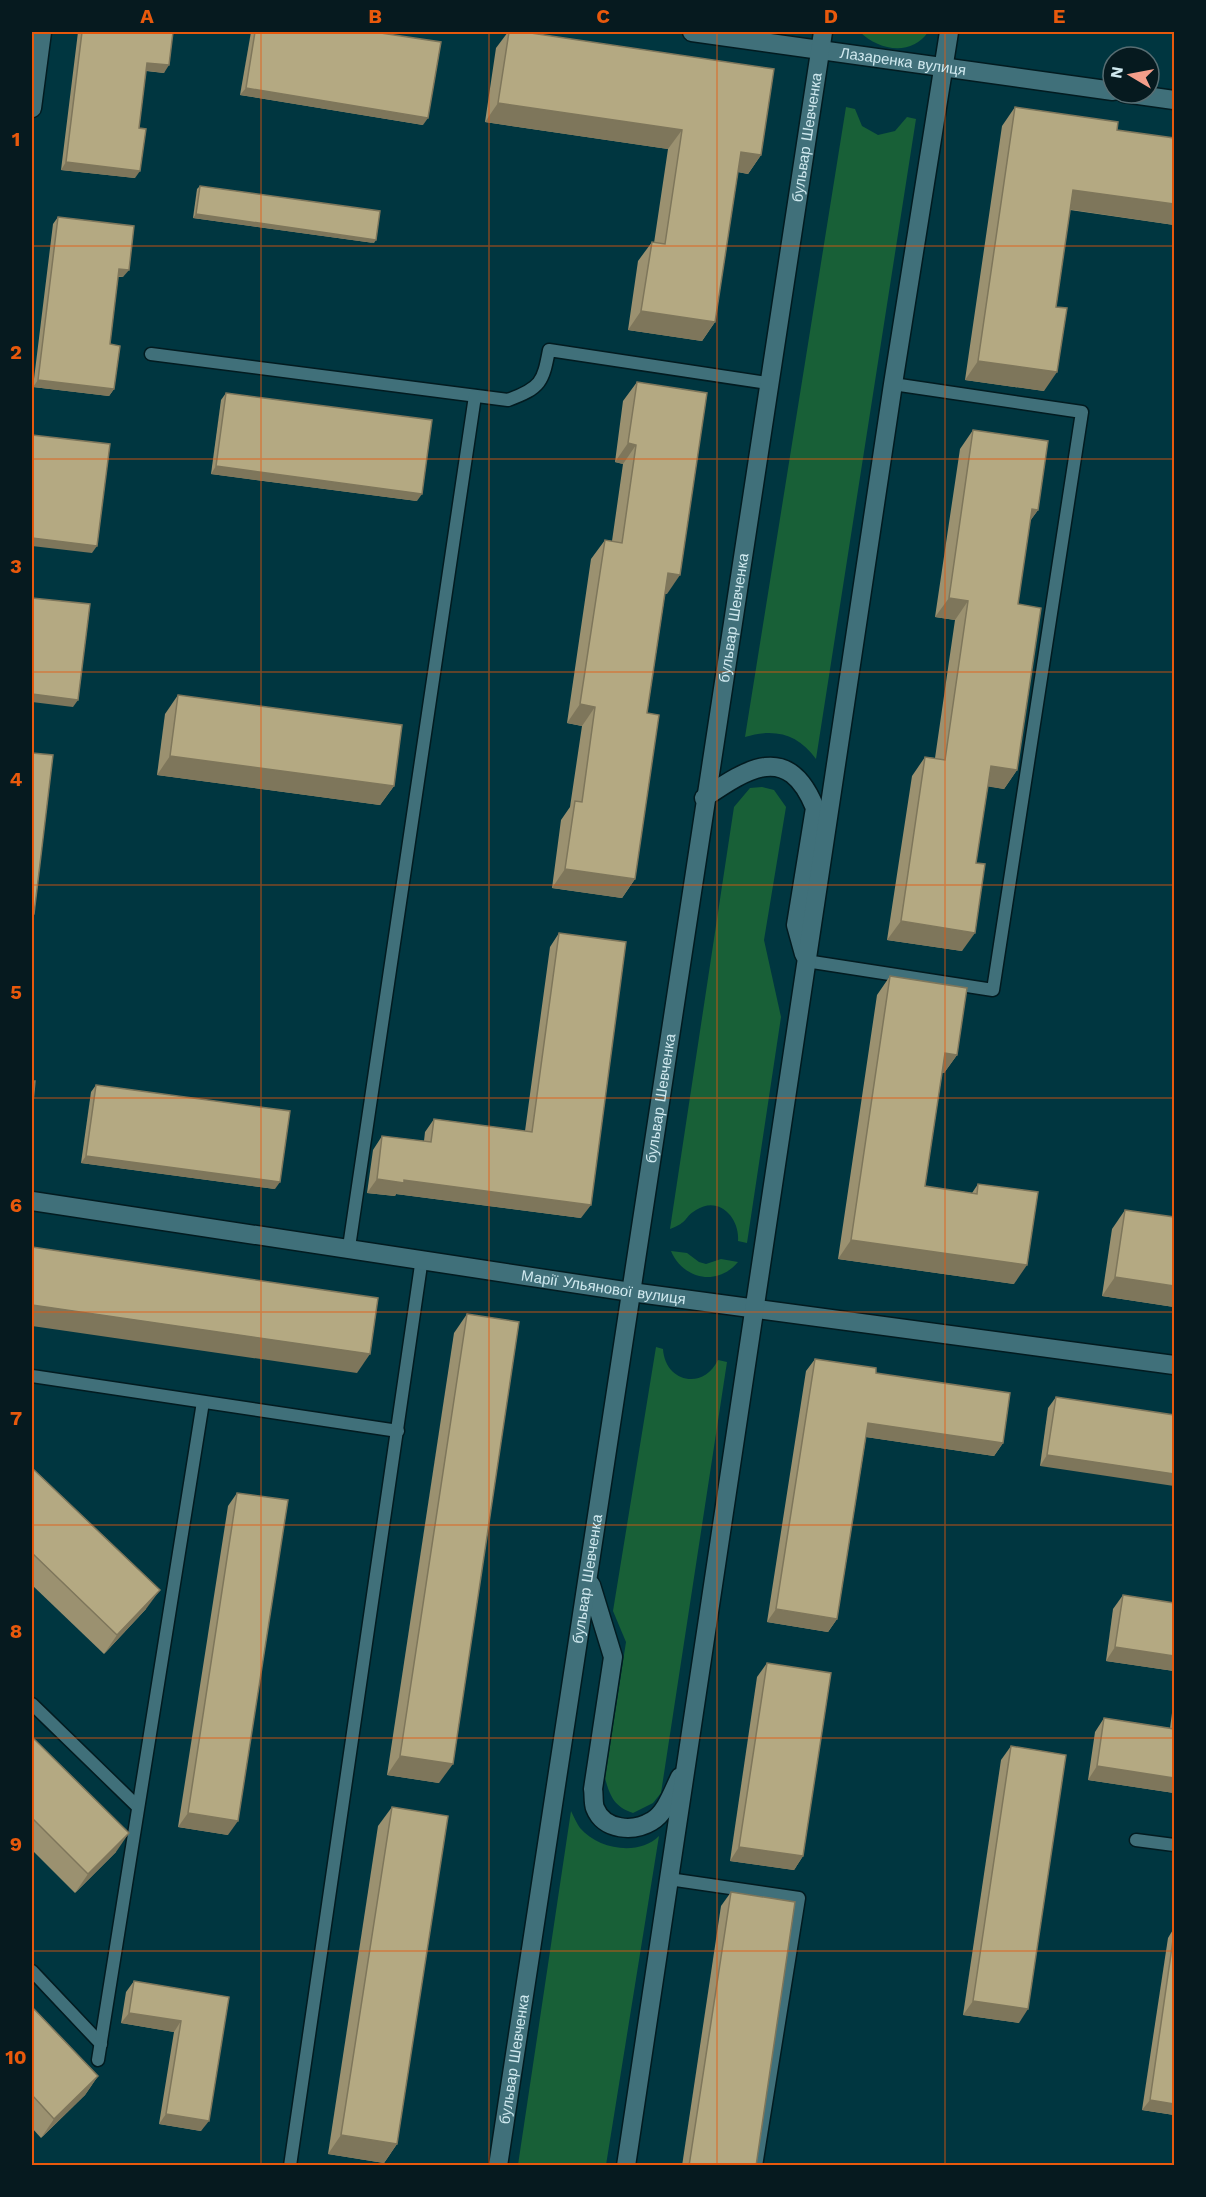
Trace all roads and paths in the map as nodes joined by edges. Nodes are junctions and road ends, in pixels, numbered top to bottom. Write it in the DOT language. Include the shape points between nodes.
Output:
graph roads {
  1 [pos="42,32"];
  2 [pos="692,32"];
  3 [pos="949,32"];
  4 [pos="821,40"];
  5 [pos="944,66"];
  6 [pos="1101,89"];
  7 [pos="32,108"];
  8 [pos="151,354"];
  9 [pos="767,383"];
  10 [pos="892,384"];
  11 [pos="475,396"];
  12 [pos="704,798"];
  13 [pos="806,961"];
  14 [pos="32,1201"];
  15 [pos="349,1247"];
  16 [pos="422,1258"];
  17 [pos="631,1292"];
  18 [pos="755,1309"];
  19 [pos="1174,1365"];
  20 [pos="32,1376"];
  21 [pos="202,1402"];
  22 [pos="398,1431"];
  23 [pos="589,1578"];
  24 [pos="32,1704"];
  25 [pos="687,1764"];
  26 [pos="138,1807"];
  27 [pos="1136,1840"];
  28 [pos="1174,1845"];
  29 [pos="669,1879"];
  30 [pos="32,1971"];
  31 [pos="101,2044"];
  32 [pos="98,2060"];
  33 [pos="290,2166"];
  34 [pos="498,2166"];
  35 [pos="626,2166"];
  36 [pos="756,2166"];
  1 -- 7 [label="main road"];
  2 -- 4 [label="main road, Лазаренка вулиця"];
  3 -- 5 [label="main road"];
  4 -- 5 [label="main road, Лазаренка вулиця"];
  4 -- 9 [label="main road, бульвар Шевченка"];
  5 -- 6 [label="main road, Лазаренка вулиця"];
  5 -- 10 [label="main road"];
  8 -- 11 [label="lane"];
  9 -- 11 [label="lane" via="549,350 543,379 531,392 508,400"];
  9 -- 12 [label="main road, бульвар Шевченка"];
  10 -- 13 [label="main road"];
  10 -- 13 [label="lane" via="1082,412 993,990"];
  11 -- 15 [label="lane"];
  12 -- 13 [label="main road" via="739,773 770,766 787,771 809,795 814,808 796,925"];
  12 -- 17 [label="main road, бульвар Шевченка"];
  13 -- 18 [label="main road"];
  14 -- 15 [label="main road, Марії Ульянової вулиця"];
  15 -- 16 [label="main road, Марії Ульянової вулиця"];
  16 -- 17 [label="main road, Марії Ульянової вулиця"];
  16 -- 22 [label="lane"];
  17 -- 18 [label="main road, Марії Ульянової вулиця"];
  17 -- 23 [label="main road, бульвар Шевченка"];
  18 -- 19 [label="main road, Марії Ульянової вулиця"];
  18 -- 25 [label="main road"];
  20 -- 21 [label="lane"];
  21 -- 22 [label="lane"];
  21 -- 26 [label="lane"];
  22 -- 33 [label="lane"];
  23 -- 25 [label="main road" via="613,1657 593,1789 595,1808 605,1822 620,1829 653,1821 664,1809"];
  23 -- 34 [label="main road, бульвар Шевченка"];
  24 -- 26 [label="lane"];
  25 -- 29 [label="main road"];
  26 -- 31 [label="lane"];
  27 -- 28 [label="lane"];
  29 -- 35 [label="main road"];
  29 -- 36 [label="lane" via="799,1898"];
  30 -- 31 [label="lane"];
  31 -- 32 [label="lane"];
}
